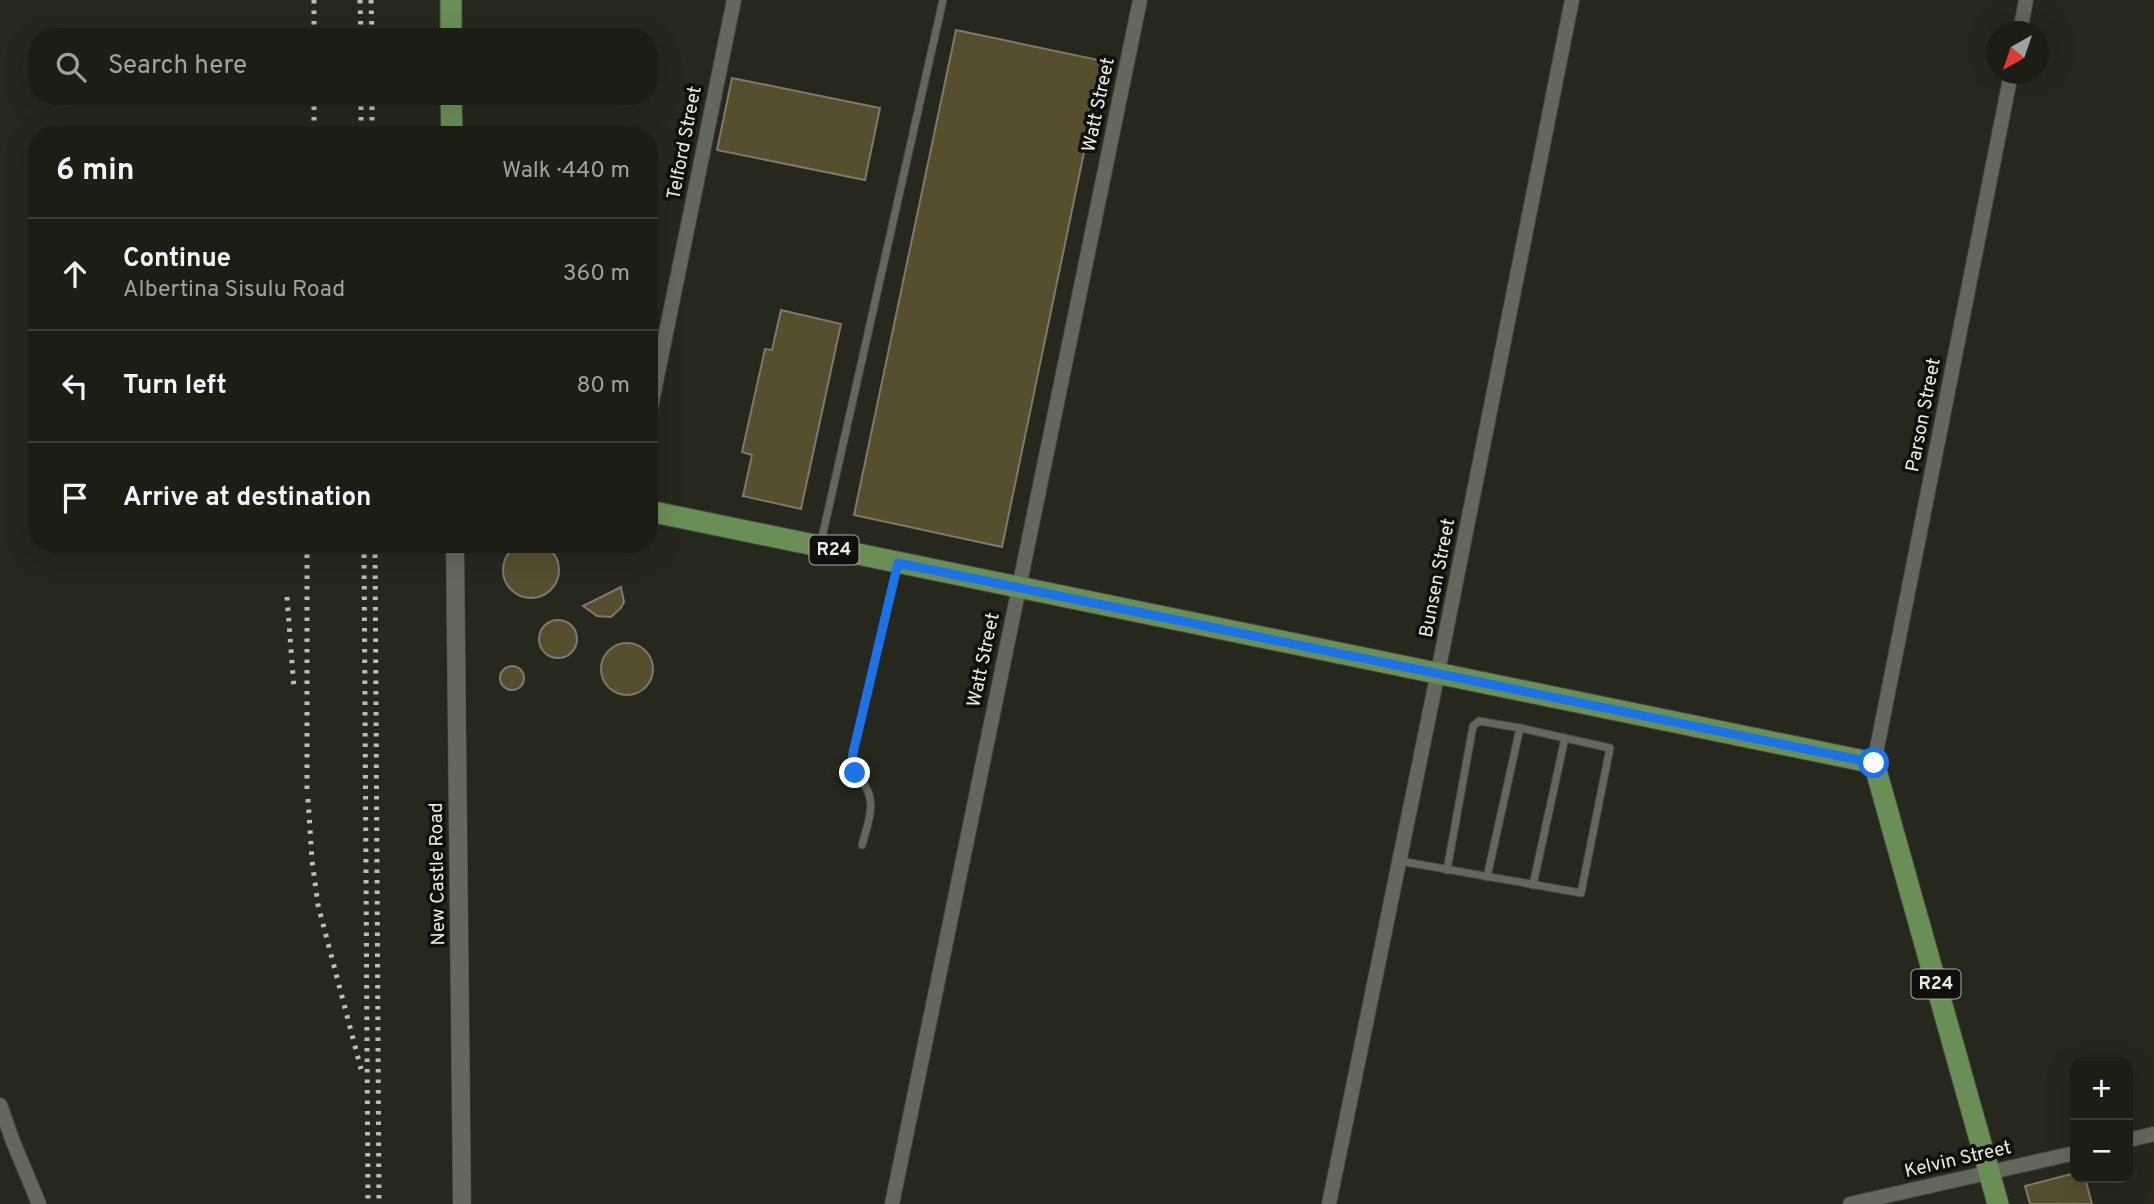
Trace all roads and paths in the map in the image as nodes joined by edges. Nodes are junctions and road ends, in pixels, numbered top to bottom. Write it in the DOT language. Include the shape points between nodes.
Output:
graph roads {
  1 [pos="451,0"];
  2 [pos="734,0"];
  3 [pos="943,0"];
  4 [pos="1140,0"];
  5 [pos="1572,0"];
  6 [pos="2026,0"];
  7 [pos="2022,21"];
  8 [pos="451,28"];
  9 [pos="2009,84"];
  10 [pos="452,105"];
  11 [pos="452,126"];
  12 [pos="658,372"];
  13 [pos="658,513"];
  14 [pos="820,547"];
  15 [pos="455,553"];
  16 [pos="898,563"];
  17 [pos="1019,587"];
  18 [pos="1438,672"];
  19 [pos="1520,728"];
  20 [pos="1565,738"];
  21 [pos="1874,763"];
  22 [pos="862,845"];
  23 [pos="1399,861"];
  24 [pos="1447,870"];
  25 [pos="1487,877"];
  26 [pos="1533,885"];
  27 [pos="0,1105"];
  28 [pos="2154,1134"];
  29 [pos="2133,1139"];
  30 [pos="2070,1154"];
  31 [pos="1989,1173"];
  32 [pos="39,1204"];
  33 [pos="462,1204"];
  34 [pos="892,1204"];
  35 [pos="1329,1204"];
  36 [pos="1850,1204"];
  37 [pos="1998,1204"];
  1 -- 8 [label="main road"];
  2 -- 12 [label="street, Telford Street"];
  3 -- 14 [label="lane"];
  4 -- 17 [label="street, Watt Street"];
  5 -- 18 [label="street, Bunsen Street"];
  6 -- 7 [label="street"];
  9 -- 21 [label="street, Parson Street"];
  10 -- 11 [label="main road"];
  13 -- 14 [label="main road, R24"];
  14 -- 16 [label="main road, R24"];
  15 -- 33 [label="street, New Castle Road"];
  16 -- 17 [label="main road, R24"];
  16 -- 22 [label="lane" via="853,753 852,764 869,794"];
  17 -- 18 [label="main road, R24"];
  17 -- 34 [label="street, Watt Street"];
  18 -- 21 [label="main road, R24"];
  18 -- 23 [label="street, Bunsen Street"];
  19 -- 20 [label="lane"];
  19 -- 24 [label="lane" via="1479,721 1473,726"];
  19 -- 25 [label="lane"];
  20 -- 26 [label="lane"];
  20 -- 26 [label="lane" via="1610,748 1581,893"];
  21 -- 31 [label="main road, R24"];
  23 -- 24 [label="lane"];
  23 -- 35 [label="street, Bunsen Street"];
  24 -- 25 [label="lane"];
  25 -- 26 [label="lane"];
  27 -- 32 [label="street"];
  28 -- 29 [label="street"];
  30 -- 31 [label="street, Kelvin Street"];
  31 -- 36 [label="street, Kelvin Street"];
  31 -- 37 [label="main road, R24"];
}
